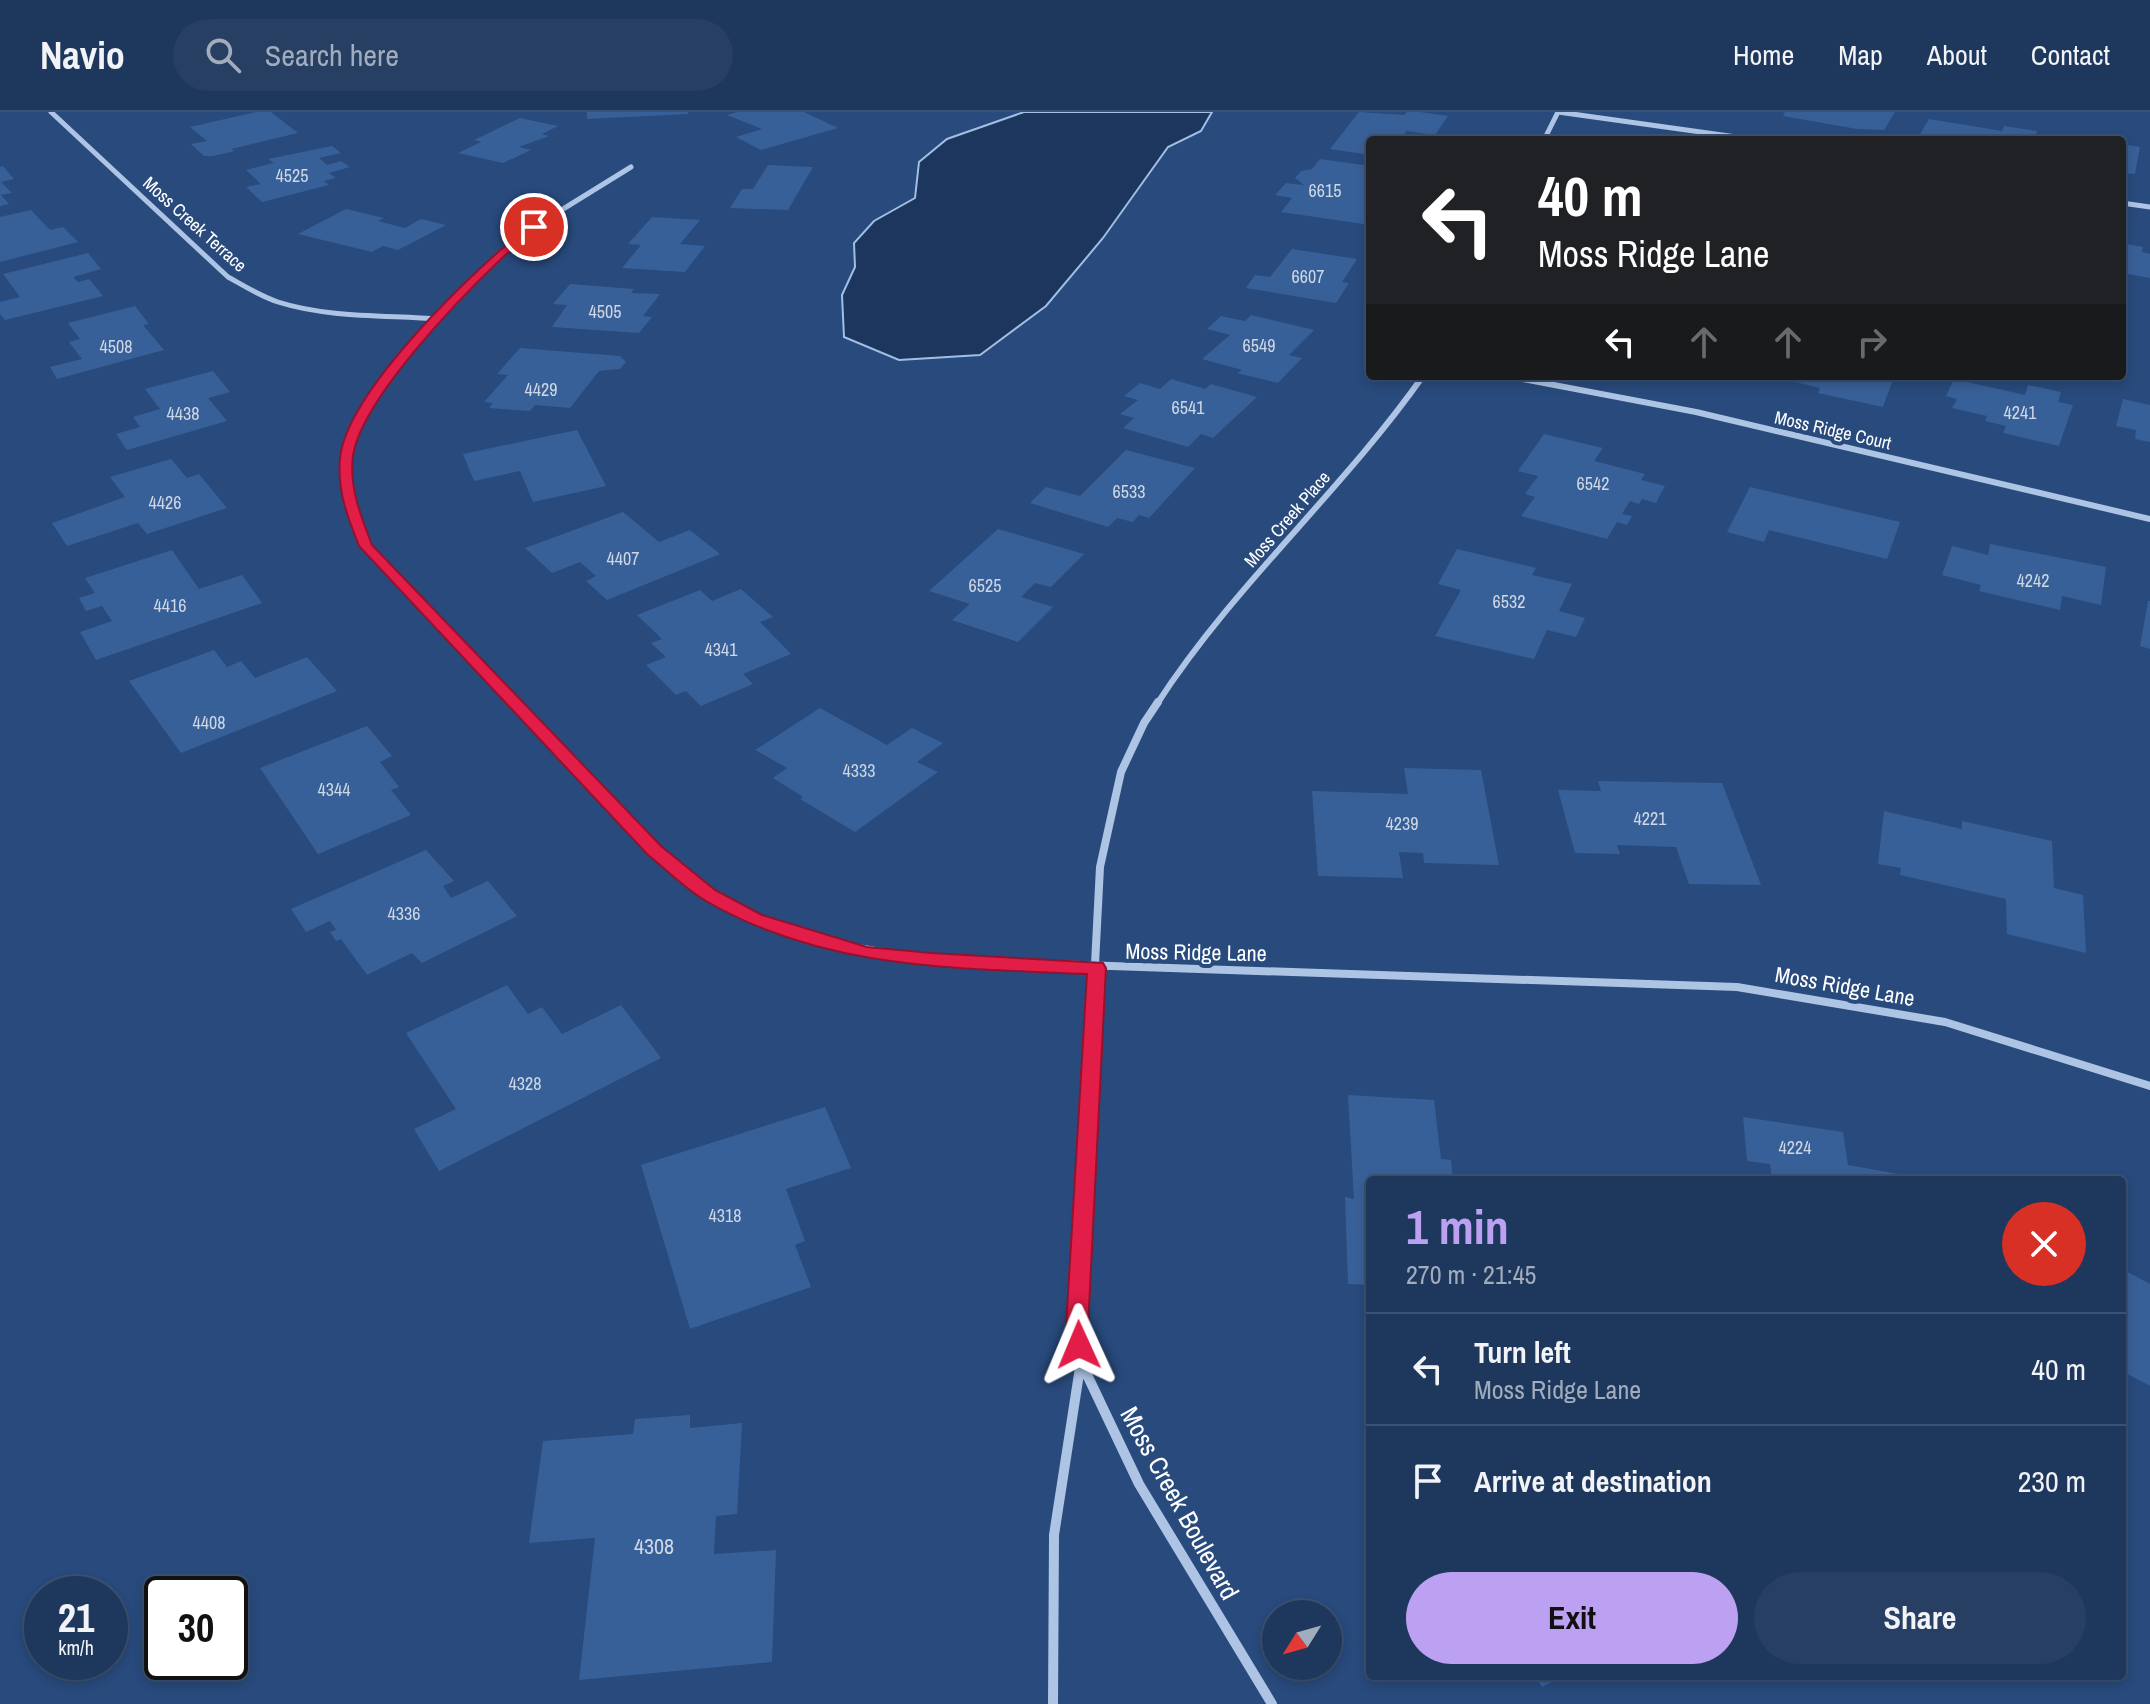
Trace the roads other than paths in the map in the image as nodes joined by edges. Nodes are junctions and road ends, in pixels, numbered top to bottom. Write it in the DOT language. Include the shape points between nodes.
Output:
graph roads {
  1 [pos="51,112"];
  2 [pos="1558,112"];
  3 [pos="1546,136"];
  4 [pos="1729,136"];
  5 [pos="631,167"];
  6 [pos="2126,204"];
  7 [pos="2150,207"];
  8 [pos="439,319"];
  9 [pos="1420,380"];
  10 [pos="1528,380"];
  11 [pos="2150,519"];
  12 [pos="1170,680"];
  13 [pos="1097,968"];
  14 [pos="2150,1086"];
  15 [pos="1081,1361"];
  16 [pos="1053,1704"];
  17 [pos="1272,1704"];
  1 -- 8 [label="street, Moss Creek Terrace" via="228,277 260,295 324,310"];
  2 -- 3 [label="street"];
  2 -- 4 [label="street"];
  5 -- 8 [label="street, Moss Ridge Lane" via="515,241"];
  6 -- 7 [label="street"];
  8 -- 13 [label="street, Moss Ridge Lane" via="361,413 347,456 348,501 366,546 655,851 709,895 809,939 931,960"];
  9 -- 12 [label="street, Moss Creek Place" via="1389,424"];
  10 -- 11 [label="street, Moss Ridge Court" via="1696,412"];
  12 -- 13 [label="street, Moss Creek Boulevard" via="1128,755 1111,808 1100,867"];
  13 -- 14 [label="street, Moss Ridge Lane" via="1737,987 1945,1022"];
  13 -- 15 [label="street, Moss Creek Boulevard" via="1077,1328"];
  15 -- 16 [label="street, Moss Creek Boulevard" via="1054,1535"];
  15 -- 17 [label="street, Moss Creek Boulevard" via="1139,1484"];
}
